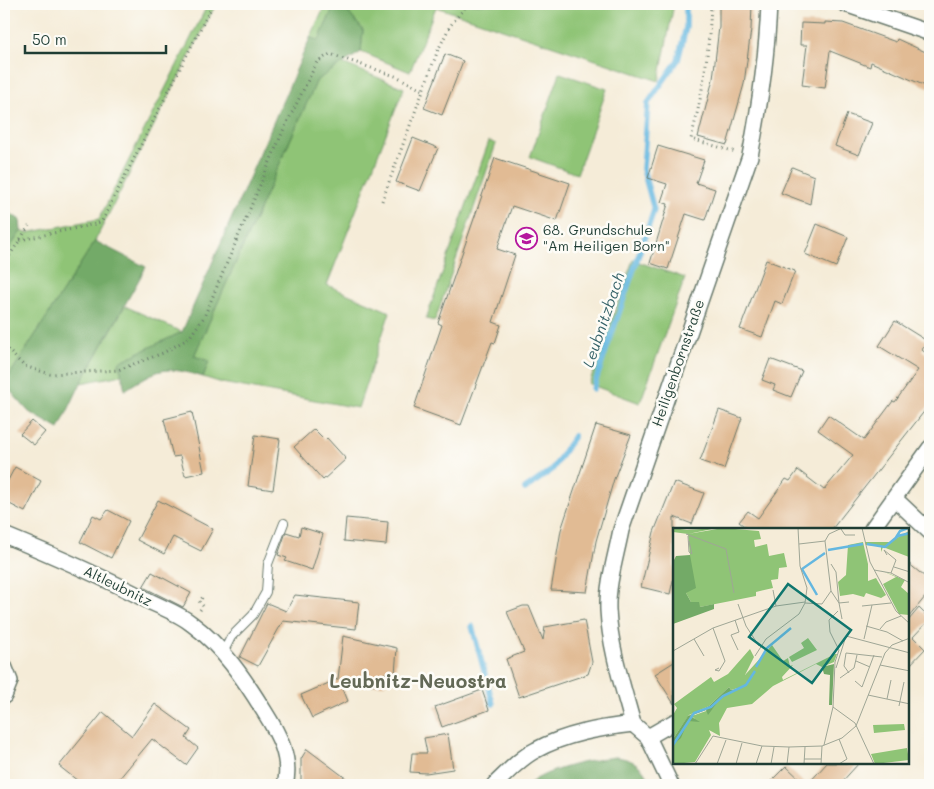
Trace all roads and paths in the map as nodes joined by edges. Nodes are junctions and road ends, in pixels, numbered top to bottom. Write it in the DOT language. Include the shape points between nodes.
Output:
graph roads {
  1 [pos="212,4"];
  2 [pos="468,4"];
  3 [pos="711,4"];
  4 [pos="769,4"];
  5 [pos="845,4"];
  6 [pos="930,33"];
  7 [pos="422,90"];
  8 [pos="750,156"];
  9 [pos="382,202"];
  10 [pos="29,226"];
  11 [pos="20,240"];
  12 [pos="4,264"];
  13 [pos="4,346"];
  14 [pos="930,448"];
  15 [pos="895,499"];
  16 [pos="284,523"];
  17 [pos="873,528"];
  18 [pos="930,532"];
  19 [pos="4,536"];
  20 [pos="204,596"];
  21 [pos="199,601"];
  22 [pos="223,653"];
  23 [pos="4,666"];
  24 [pos="4,696"];
  25 [pos="673,723"];
  26 [pos="632,724"];
  27 [pos="648,738"];
  28 [pos="285,785"];
  29 [pos="494,785"];
  30 [pos="670,785"];
  1 -- 11 [label="path" via="102,220"];
  2 -- 7 [label="path" via="450,26"];
  3 -- 8 [label="path" via="709,51 691,139"];
  4 -- 8 [label="street, Heiligenbornstraße" via="760,108"];
  5 -- 6 [label="street"];
  7 -- 9 [label="path" via="415,118"];
  7 -- 13 [label="path" via="398,77 330,54 317,62 283,131 204,317 189,338 163,353 118,370 50,374 24,366"];
  8 -- 26 [label="street, Heiligenbornstraße" via="621,530 612,573 608,610 616,661"];
  10 -- 11 [label="path"];
  11 -- 12 [label="path"];
  14 -- 15 [label="street"];
  15 -- 17 [label="street"];
  15 -- 18 [label="street"];
  16 -- 22 [label="lane" via="268,564 266,592 253,616 230,637"];
  19 -- 22 [label="street, Altleubnitz" via="113,582 192,623"];
  20 -- 21 [label="path"];
  22 -- 28 [label="street, Altleubnitz" via="258,699 279,734 285,758"];
  23 -- 24 [label="street" via="10,680"];
  25 -- 27 [label="street"];
  26 -- 27 [label="street"];
  26 -- 29 [label="street" via="587,730 535,750"];
  27 -- 30 [label="street"];
}
